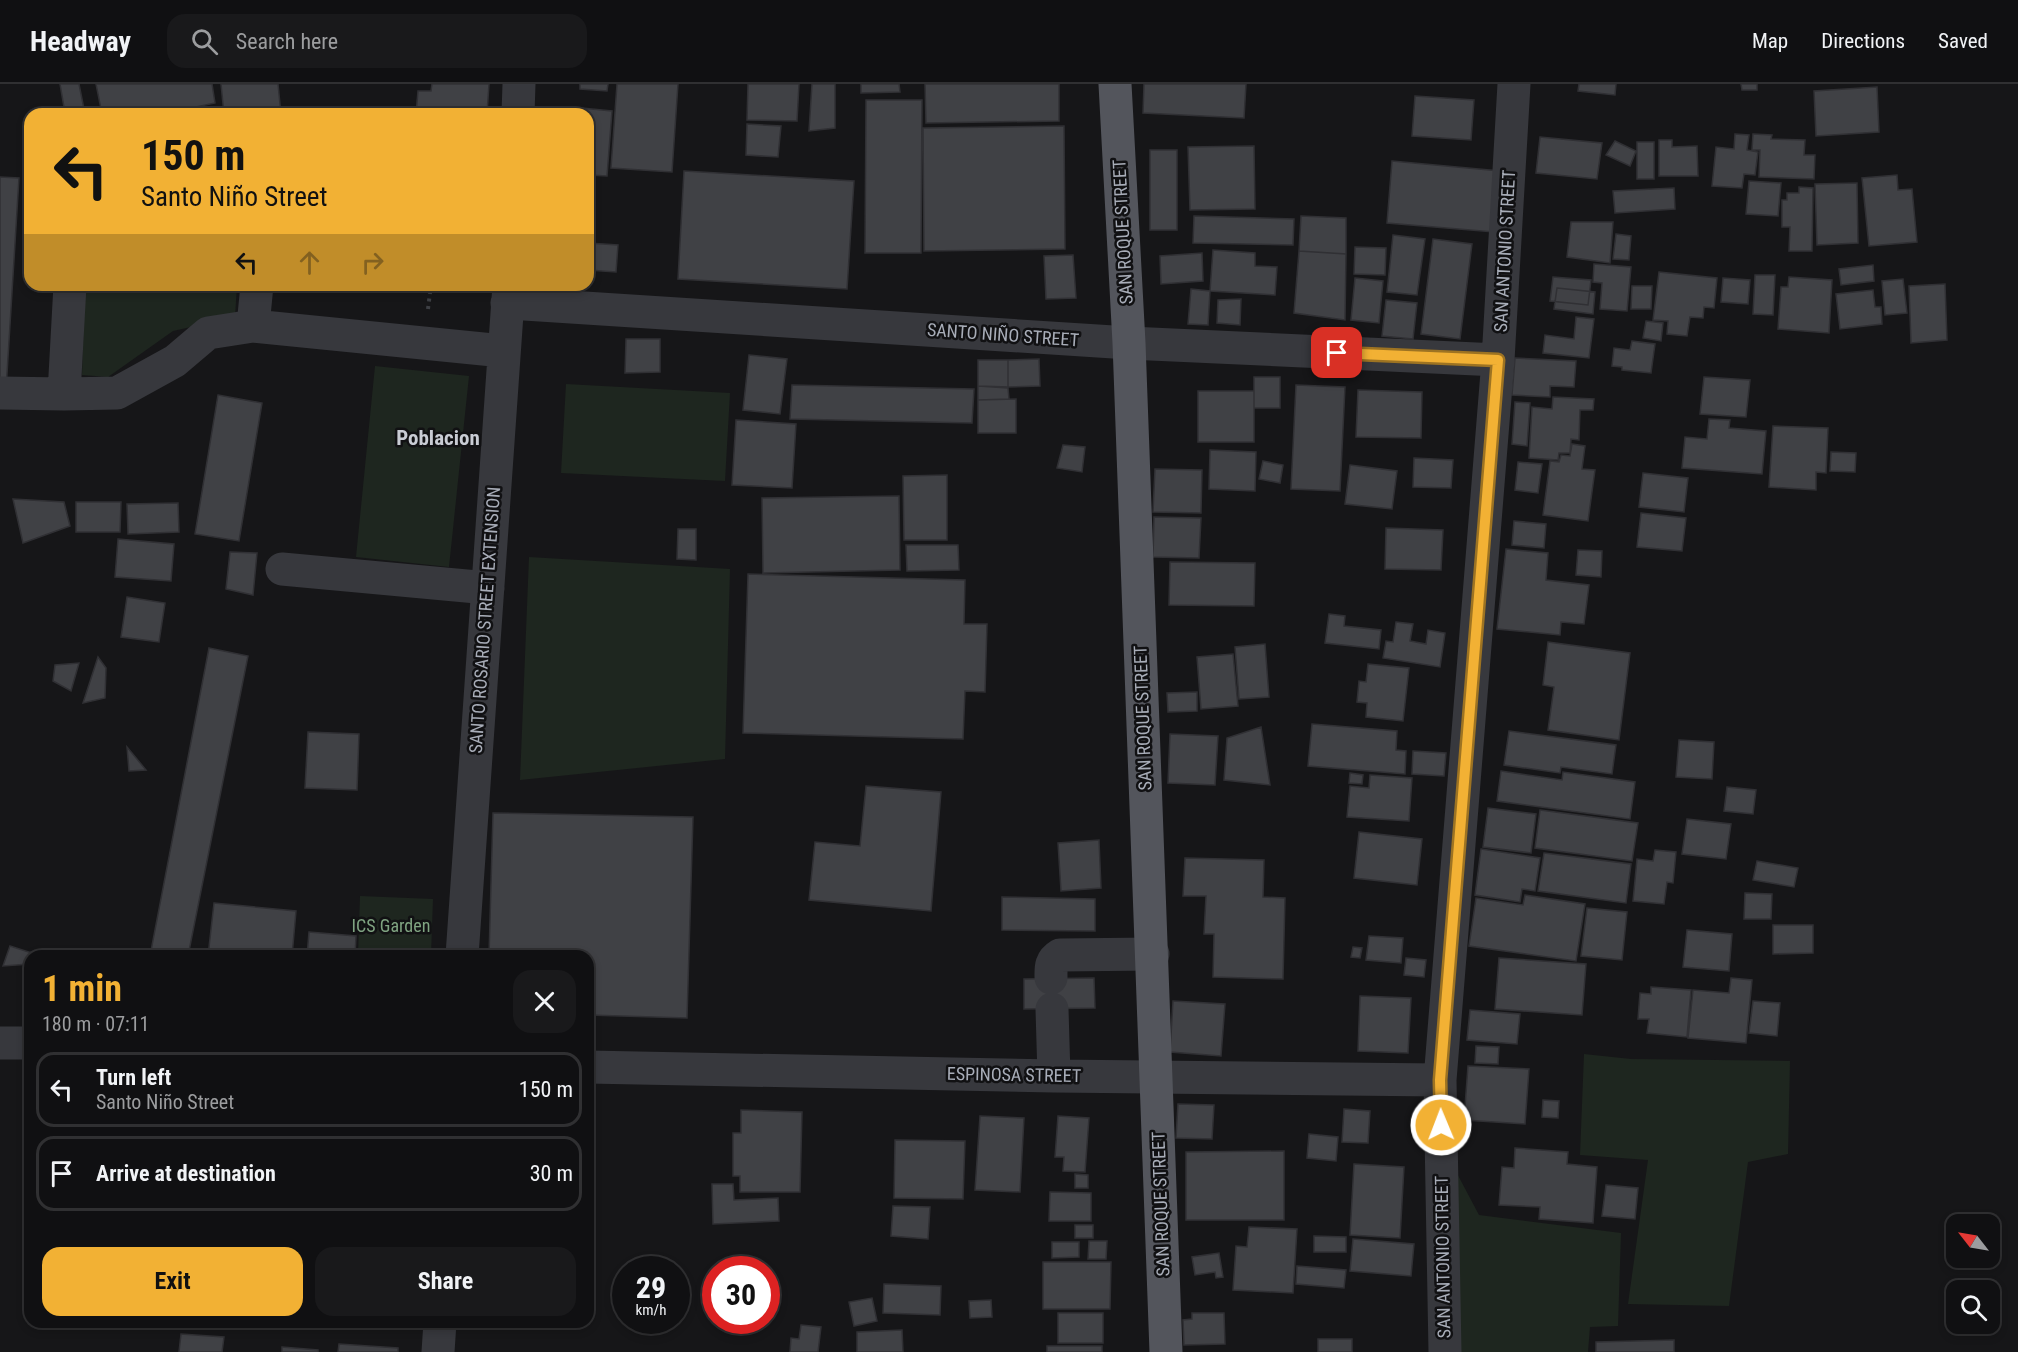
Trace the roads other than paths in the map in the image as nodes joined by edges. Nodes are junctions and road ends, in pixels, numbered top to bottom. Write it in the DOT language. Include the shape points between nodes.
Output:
graph roads {
  1 [pos="519,84"];
  2 [pos="1115,84"];
  3 [pos="1514,84"];
  4 [pos="518,108"];
  5 [pos="70,291"];
  6 [pos="256,291"];
  7 [pos="508,294"];
  8 [pos="253,326"];
  9 [pos="1129,343"];
  10 [pos="503,351"];
  11 [pos="1498,360"];
  12 [pos="0,393"];
  13 [pos="64,394"];
  14 [pos="282,569"];
  15 [pos="488,588"];
  16 [pos="462,950"];
  17 [pos="1153,954"];
  18 [pos="0,1043"];
  19 [pos="24,1043"];
  20 [pos="594,1067"];
  21 [pos="1054,1076"];
  22 [pos="1157,1077"];
  23 [pos="1440,1080"];
  24 [pos="440,1328"];
  25 [pos="438,1352"];
  26 [pos="1166,1352"];
  27 [pos="1445,1352"];
  1 -- 4 [label="street"];
  2 -- 9 [label="main road, SAN ROQUE STREET"];
  3 -- 11 [label="street, SAN ANTONIO STREET"];
  5 -- 13 [label="street"];
  6 -- 8 [label="street"];
  7 -- 9 [label="street, SANTO NIÑO STREET"];
  7 -- 10 [label="street, SANTO ROSARIO STREET EXTENSION"];
  8 -- 10 [label="street"];
  8 -- 13 [label="street" via="208,333 175,361 117,393"];
  9 -- 11 [label="street, SANTO NIÑO STREET"];
  9 -- 17 [label="main road, SAN ROQUE STREET"];
  10 -- 15 [label="street, SANTO ROSARIO STREET EXTENSION"];
  11 -- 23 [label="street, SAN ANTONIO STREET"];
  12 -- 13 [label="street"];
  14 -- 15 [label="street"];
  15 -- 16 [label="street, SANTO ROSARIO STREET EXTENSION"];
  17 -- 21 [label="street" via="1054,958"];
  17 -- 22 [label="main road, SAN ROQUE STREET"];
  18 -- 19 [label="street"];
  20 -- 21 [label="street, ESPINOSA STREET"];
  21 -- 22 [label="street, ESPINOSA STREET"];
  22 -- 23 [label="street, ESPINOSA STREET"];
  22 -- 26 [label="main road, SAN ROQUE STREET"];
  23 -- 27 [label="street, SAN ANTONIO STREET"];
  24 -- 25 [label="street"];
}
